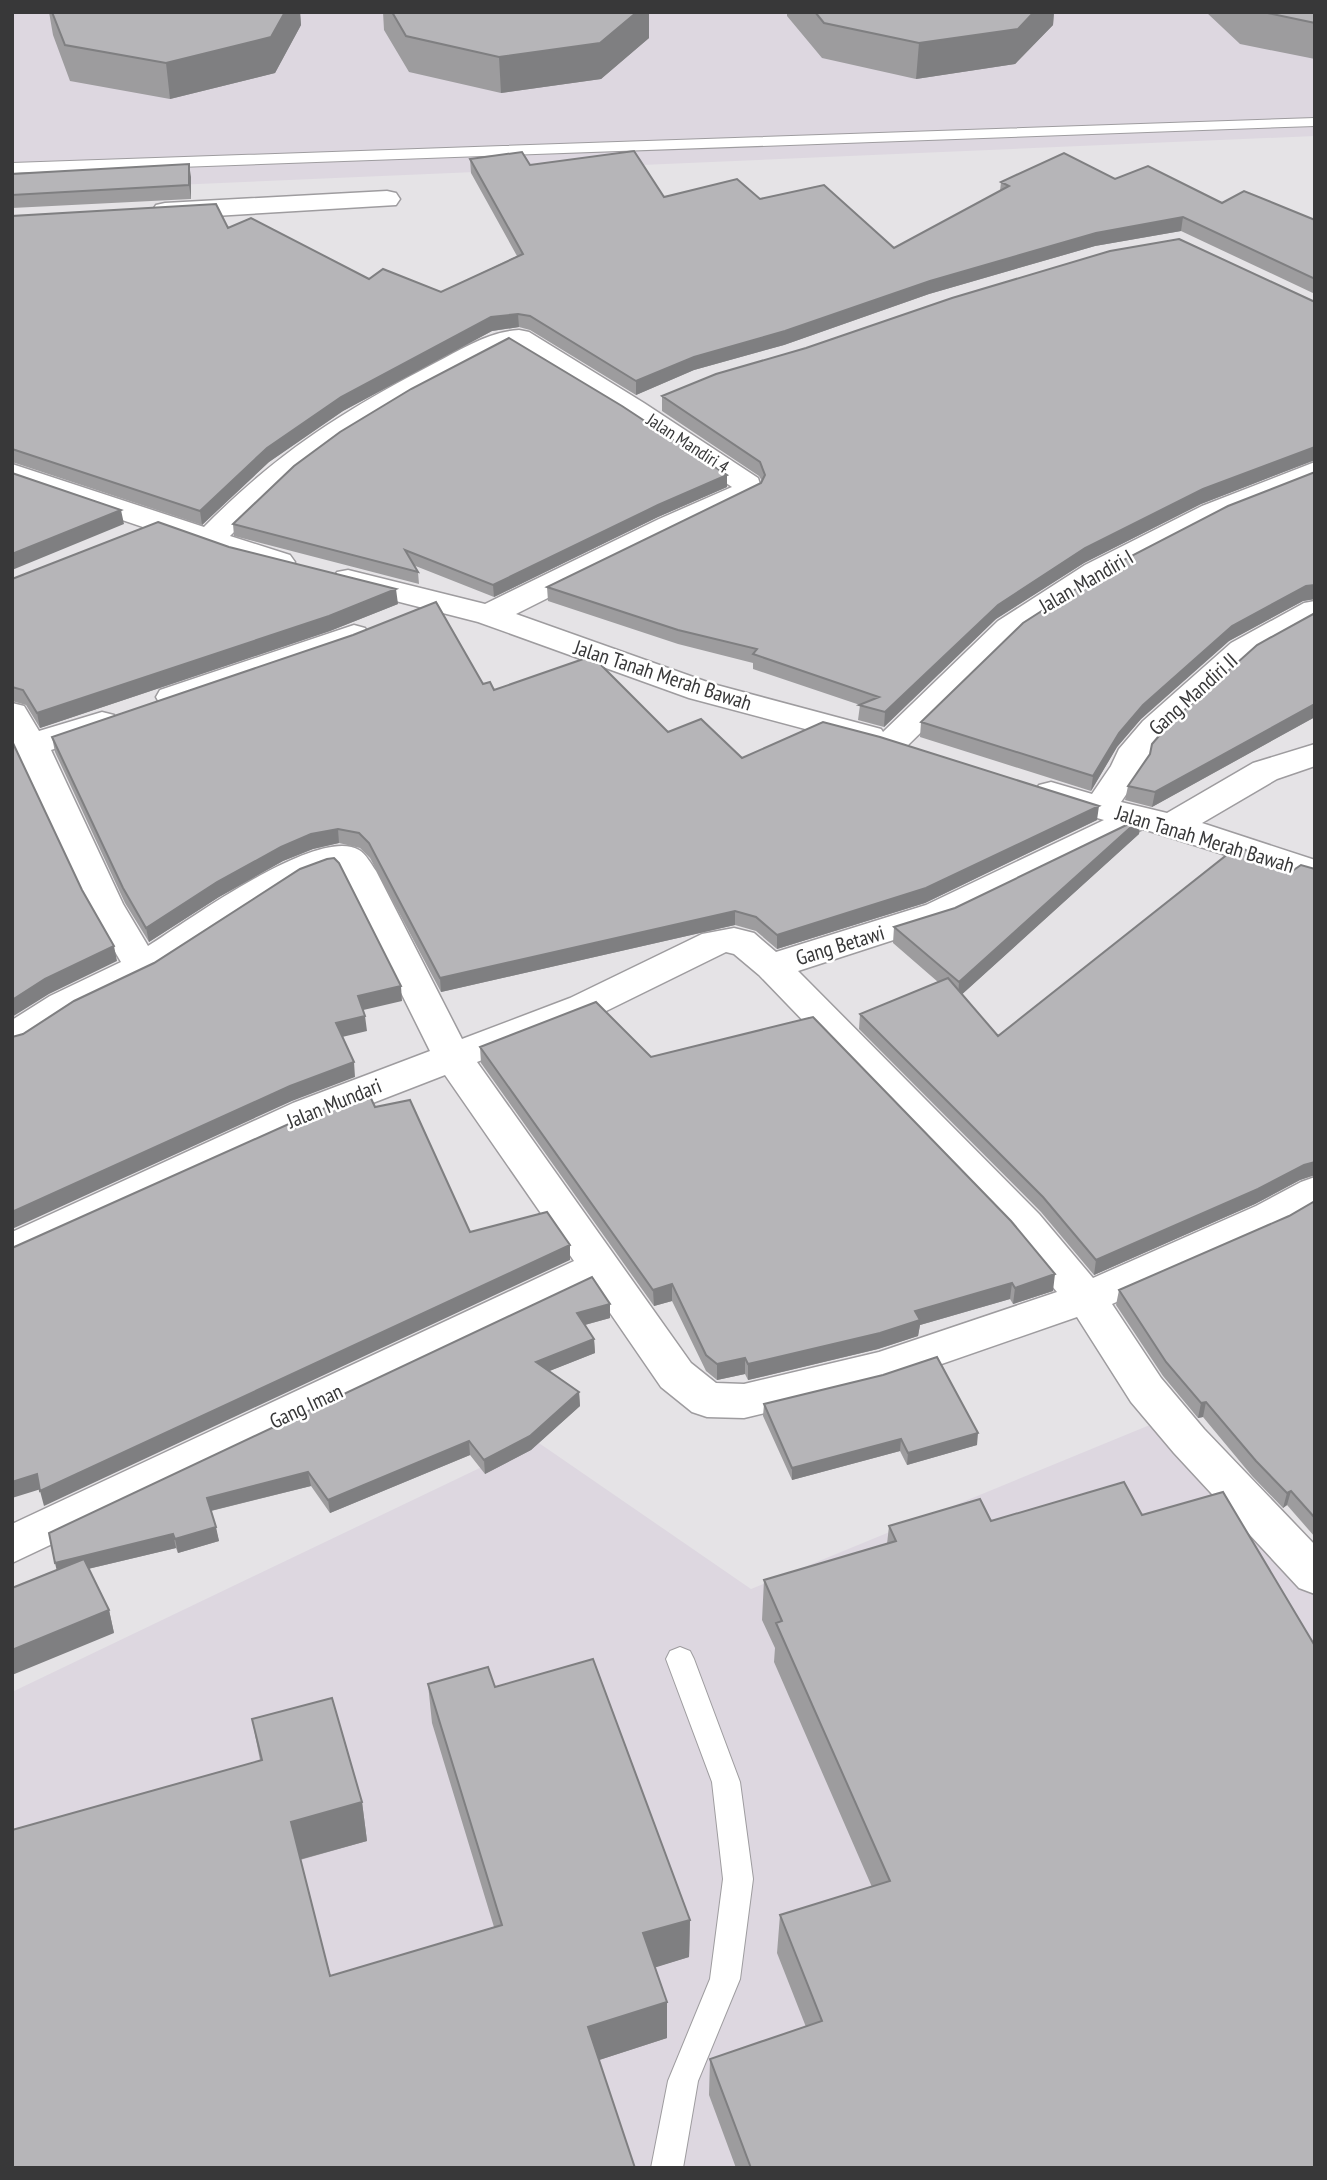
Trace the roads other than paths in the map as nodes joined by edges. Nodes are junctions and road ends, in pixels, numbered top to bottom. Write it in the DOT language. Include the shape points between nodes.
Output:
graph roads {
  1 [pos="1315,122"];
  2 [pos="12,168"];
  3 [pos="387,199"];
  4 [pos="140,212"];
  5 [pos="1315,471"];
  6 [pos="12,473"];
  7 [pos="159,523"];
  8 [pos="122,539"];
  9 [pos="209,540"];
  10 [pos="437,602"];
  11 [pos="1315,610"];
  12 [pos="489,615"];
  13 [pos="12,713"];
  14 [pos="32,745"];
  15 [pos="905,746"];
  16 [pos="1315,754"];
  17 [pos="1022,783"];
  18 [pos="1100,808"];
  19 [pos="1155,822"];
  20 [pos="1315,872"];
  21 [pos="772,966"];
  22 [pos="142,967"];
  23 [pos="662,971"];
  24 [pos="12,1038"];
  25 [pos="452,1056"];
  26 [pos="1315,1192"];
  27 [pos="12,1249"];
  28 [pos="599,1267"];
  29 [pos="1086,1298"];
  30 [pos="12,1545"];
  31 [pos="1315,1575"];
  32 [pos="680,1659"];
  33 [pos="667,2168"];
  1 -- 2 [label="lane"];
  3 -- 4 [label="street"];
  5 -- 15 [label="street, Jalan Mandiri I" via="1213,512 1096,572 1009,628"];
  6 -- 7 [label="street, Jalan Tanah Merah Bawah"];
  7 -- 8 [label="street"];
  7 -- 9 [label="street, Jalan Tanah Merah Bawah"];
  9 -- 10 [label="street, Jalan Tanah Merah Bawah"];
  9 -- 12 [label="street, Jalan Mandiri 4" via="271,478 308,449 360,416 512,337 646,404 747,484 747,490"];
  10 -- 12 [label="street, Jalan Tanah Merah Bawah"];
  10 -- 14 [label="street"];
  11 -- 18 [label="street, Gang Mandiri II" via="1242,650 1155,728 1131,755"];
  12 -- 15 [label="street, Jalan Tanah Merah Bawah" via="701,691"];
  13 -- 14 [label="street"];
  14 -- 22 [label="street" via="105,904"];
  16 -- 19 [label="street, Gang Betawi" via="1265,771"];
  17 -- 18 [label="street, Jalan Tanah Merah Bawah"];
  18 -- 19 [label="street, Jalan Tanah Merah Bawah"];
  19 -- 20 [label="street, Jalan Tanah Merah Bawah"];
  19 -- 21 [label="street, Gang Betawi" via="939,913"];
  21 -- 23 [label="street, Gang Betawi" via="741,940 731,938"];
  21 -- 29 [label="street" via="1025,1225"];
  22 -- 24 [label="street" via="63,1005"];
  22 -- 25 [label="street" via="288,874 322,860 346,858 358,871"];
  23 -- 25 [label="street, Jalan Mundari" via="583,1007"];
  25 -- 27 [label="street, Jalan Mundari" via="307,1113"];
  25 -- 28 [label="street"];
  26 -- 29 [label="street" via="1270,1217"];
  28 -- 29 [label="street" via="676,1375 706,1400 744,1401 881,1368"];
  28 -- 30 [label="street, Gang Iman"];
  29 -- 31 [label="street" via="1146,1390"];
  32 -- 33 [label="lane" via="726,1782 738,1879 725,1979 683,2081"];
}
